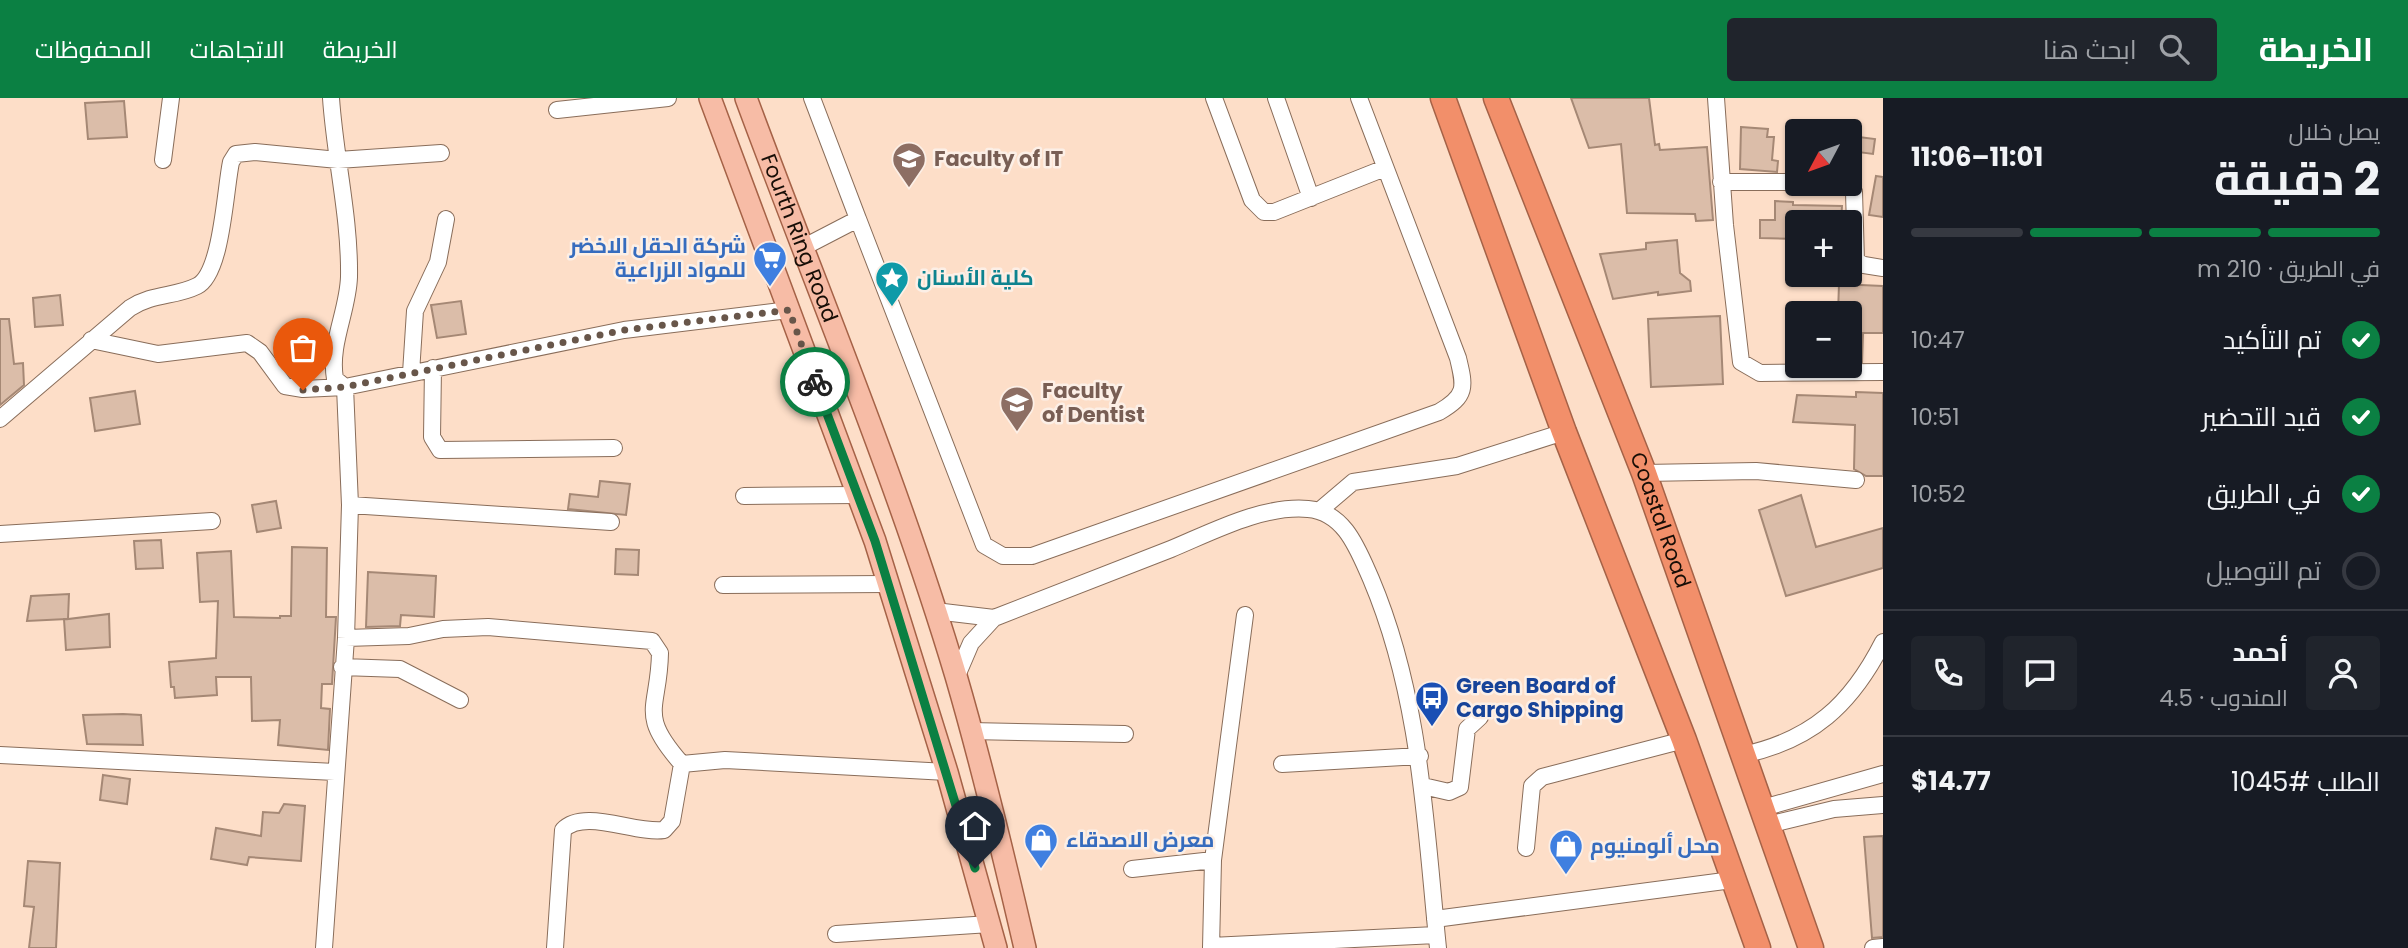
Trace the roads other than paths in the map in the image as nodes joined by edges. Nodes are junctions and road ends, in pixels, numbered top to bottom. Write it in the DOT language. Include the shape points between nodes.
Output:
graph roads {
  1 [pos="171,98"];
  2 [pos="331,98"];
  3 [pos="668,98"];
  4 [pos="710,98"];
  5 [pos="746,98"];
  6 [pos="812,98"];
  7 [pos="1214,98"];
  8 [pos="1276,98"];
  9 [pos="1359,98"];
  10 [pos="1443,98"];
  11 [pos="1496,98"];
  12 [pos="1716,98"];
  13 [pos="558,110"];
  14 [pos="441,153"];
  15 [pos="163,160"];
  16 [pos="338,160"];
  17 [pos="1385,168"];
  18 [pos="1721,182"];
  19 [pos="1785,182"];
  20 [pos="1854,196"];
  21 [pos="1311,198"];
  22 [pos="446,219"];
  23 [pos="858,219"];
  24 [pos="804,247"];
  25 [pos="1883,268"];
  26 [pos="789,310"];
  27 [pos="91,340"];
  28 [pos="433,368"];
  29 [pos="1883,372"];
  30 [pos="411,373"];
  31 [pos="345,387"];
  32 [pos="0,419"];
  33 [pos="1564,432"];
  34 [pos="614,448"];
  35 [pos="1644,473"];
  36 [pos="1856,480"];
  37 [pos="858,495"];
  38 [pos="744,496"];
  39 [pos="350,505"];
  40 [pos="1320,510"];
  41 [pos="212,521"];
  42 [pos="611,522"];
  43 [pos="0,534"];
  44 [pos="888,584"];
  45 [pos="723,585"];
  46 [pos="935,611"];
  47 [pos="1245,615"];
  48 [pos="993,618"];
  49 [pos="346,638"];
  50 [pos="1883,642"];
  51 [pos="342,667"];
  52 [pos="957,678"];
  53 [pos="460,700"];
  54 [pos="1480,718"];
  55 [pos="970,731"];
  56 [pos="1125,734"];
  57 [pos="1684,740"];
  58 [pos="0,755"];
  59 [pos="1743,755"];
  60 [pos="1420,756"];
  61 [pos="682,764"];
  62 [pos="1282,764"];
  63 [pos="335,772"];
  64 [pos="947,772"];
  65 [pos="1883,774"];
  66 [pos="1423,786"];
  67 [pos="1883,804"];
  68 [pos="1765,817"];
  69 [pos="1526,848"];
  70 [pos="1213,860"];
  71 [pos="1132,869"];
  72 [pos="1732,880"];
  73 [pos="990,924"];
  74 [pos="836,934"];
  75 [pos="1436,934"];
  76 [pos="1211,947"];
  77 [pos="1883,947"];
  78 [pos="324,948"];
  79 [pos="555,948"];
  80 [pos="996,948"];
  81 [pos="1025,948"];
  82 [pos="1758,948"];
  83 [pos="1811,948"];
  84 [pos="1873,948"];
  1 -- 15 [label="street"];
  2 -- 16 [label="street"];
  3 -- 13 [label="street"];
  4 -- 26 [label="main road, Fourth Ring Road"];
  5 -- 24 [label="main road, Fourth Ring Road"];
  6 -- 23 [label="street"];
  7 -- 21 [label="street" via="1255,207 1274,212"];
  8 -- 21 [label="street"];
  9 -- 17 [label="street"];
  10 -- 33 [label="highway"];
  11 -- 35 [label="highway, Coastal Road"];
  12 -- 18 [label="street"];
  14 -- 16 [label="street"];
  16 -- 27 [label="street" via="236,154 206,280 190,289 139,302"];
  16 -- 31 [label="street" via="349,273 333,363 335,379"];
  17 -- 21 [label="street"];
  17 -- 23 [label="street" via="1458,358 1464,387 1460,397 1439,412 1019,558 992,553 976,529"];
  18 -- 19 [label="street"];
  18 -- 29 [label="street" via="1741,362 1760,373"];
  20 -- 25 [label="street" via="1856,261"];
  22 -- 30 [label="street" via="438,262 415,312"];
  23 -- 24 [label="street"];
  24 -- 46 [label="main road, Fourth Ring Road"];
  26 -- 28 [label="street" via="624,330"];
  26 -- 37 [label="main road, Fourth Ring Road"];
  27 -- 31 [label="street" via="158,354 247,343 260,352 285,386 303,390"];
  27 -- 32 [label="street"];
  28 -- 30 [label="street"];
  28 -- 34 [label="street" via="432,437 440,450"];
  30 -- 31 [label="street"];
  31 -- 39 [label="street"];
  33 -- 40 [label="street" via="1457,466 1353,482"];
  33 -- 57 [label="highway"];
  35 -- 36 [label="street" via="1756,471"];
  35 -- 59 [label="highway, Coastal Road"];
  37 -- 38 [label="street"];
  37 -- 44 [label="main road, Fourth Ring Road"];
  39 -- 42 [label="street"];
  39 -- 49 [label="street"];
  40 -- 48 [label="street" via="1276,511 1237,523"];
  40 -- 60 [label="street" via="1352,538 1376,591 1403,668"];
  41 -- 43 [label="street"];
  44 -- 45 [label="street"];
  44 -- 64 [label="main road, Fourth Ring Road"];
  46 -- 48 [label="street"];
  46 -- 52 [label="main road, Fourth Ring Road"];
  47 -- 70 [label="street"];
  48 -- 52 [label="street" via="971,643"];
  49 -- 51 [label="street"];
  49 -- 61 [label="street" via="488,627 652,641 660,653 653,698 655,722 658,734"];
  50 -- 59 [label="street" via="1860,679 1825,719 1778,748"];
  51 -- 53 [label="street" via="400,669"];
  51 -- 63 [label="street"];
  52 -- 55 [label="main road, Fourth Ring Road"];
  54 -- 66 [label="street" via="1467,729 1460,787 1449,792"];
  55 -- 56 [label="street"];
  55 -- 81 [label="main road, Fourth Ring Road"];
  57 -- 69 [label="street" via="1542,776 1532,786"];
  57 -- 72 [label="highway"];
  58 -- 63 [label="street"];
  59 -- 68 [label="highway, Coastal Road"];
  60 -- 62 [label="street"];
  60 -- 66 [label="street"];
  61 -- 64 [label="street" via="725,760"];
  61 -- 79 [label="street" via="672,821 664,830 588,821 570,822 563,830"];
  63 -- 78 [label="street"];
  64 -- 73 [label="main road, Fourth Ring Road"];
  65 -- 68 [label="street"];
  66 -- 75 [label="street"];
  67 -- 68 [label="street"];
  68 -- 83 [label="highway, Coastal Road"];
  70 -- 71 [label="street"];
  70 -- 76 [label="street"];
  72 -- 75 [label="street"];
  72 -- 82 [label="highway"];
  73 -- 74 [label="street"];
  73 -- 80 [label="main road, Fourth Ring Road"];
  75 -- 76 [label="street"];
  77 -- 84 [label="street"];
}
